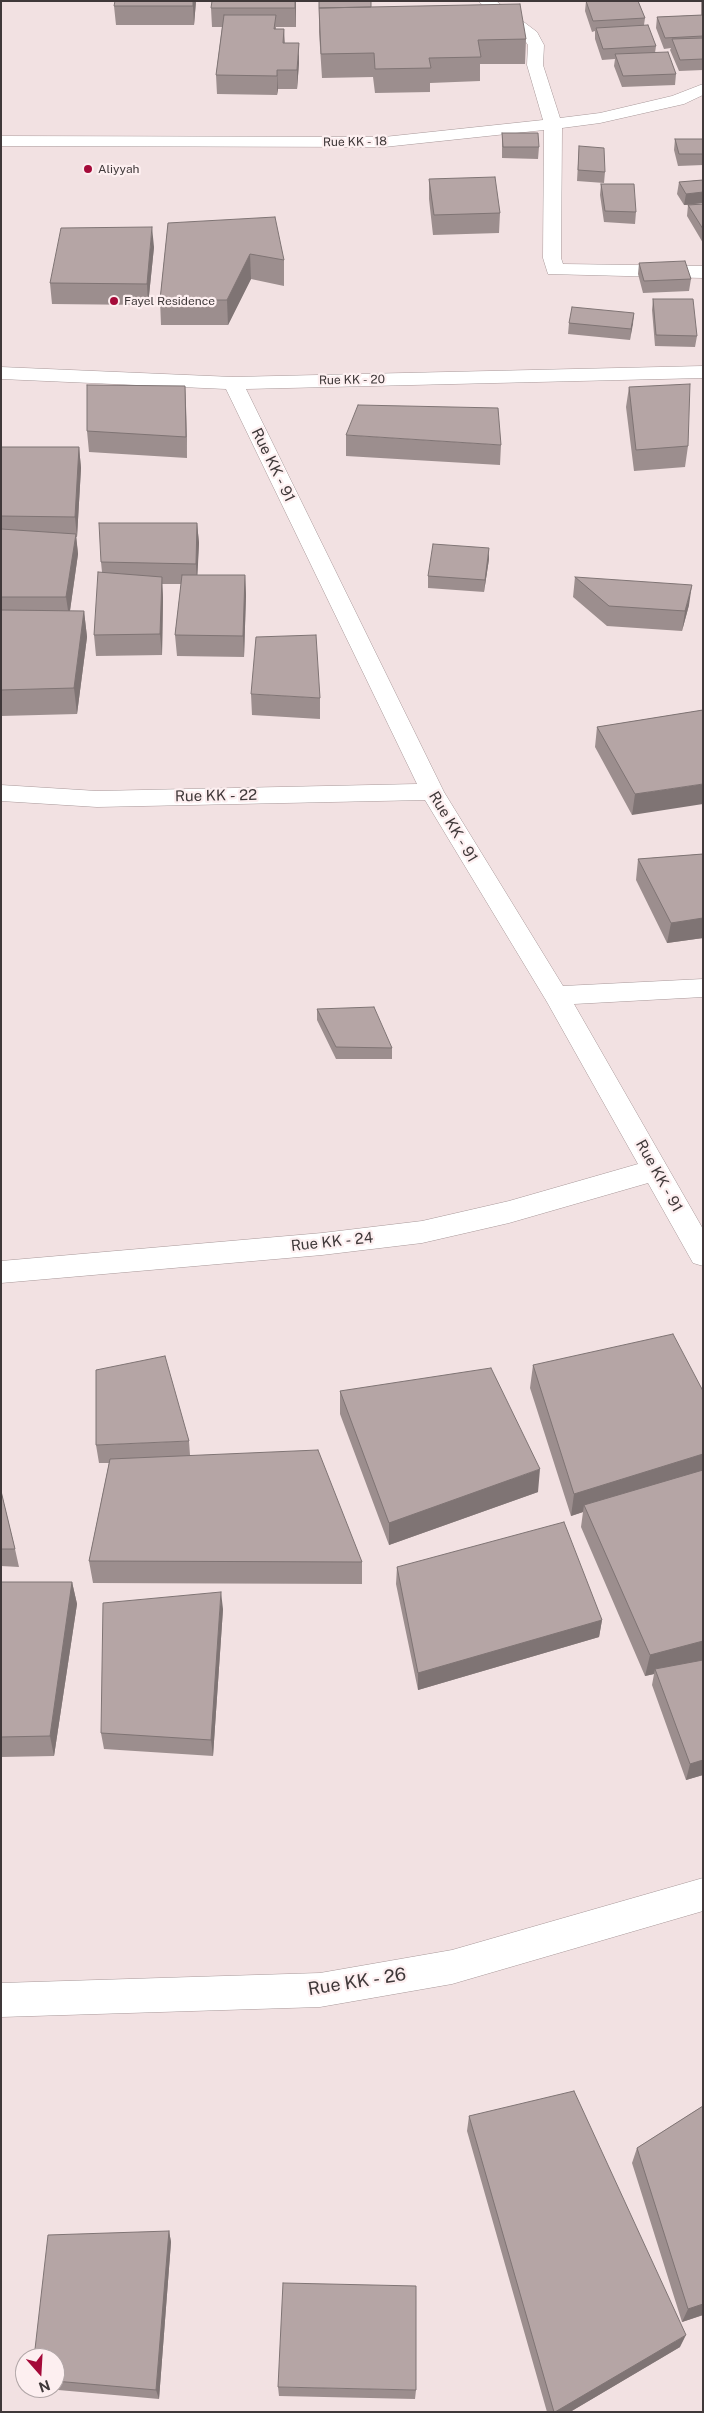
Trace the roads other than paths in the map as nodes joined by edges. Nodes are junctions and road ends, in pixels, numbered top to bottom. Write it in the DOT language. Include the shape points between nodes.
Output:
graph roads {
  1 [pos="486,1"];
  2 [pos="703,88"];
  3 [pos="552,124"];
  4 [pos="1,141"];
  5 [pos="703,272"];
  6 [pos="703,372"];
  7 [pos="1,373"];
  8 [pos="233,383"];
  9 [pos="432,792"];
  10 [pos="1,793"];
  11 [pos="703,988"];
  12 [pos="556,996"];
  13 [pos="656,1170"];
  14 [pos="703,1255"];
  15 [pos="1,1272"];
  16 [pos="703,1894"];
  17 [pos="1,2000"];
  1 -- 3 [label="street" via="532,36 536,45 535,65"];
  2 -- 3 [label="street, Rue KK - 18" via="678,100 600,118"];
  3 -- 4 [label="street, Rue KK - 18" via="384,142"];
  3 -- 5 [label="street" via="552,258 555,270"];
  6 -- 8 [label="street, Rue KK - 20"];
  7 -- 8 [label="street, Rue KK - 20"];
  8 -- 9 [label="street, Rue KK - 91"];
  9 -- 10 [label="street, Rue KK - 22" via="98,799"];
  9 -- 12 [label="street, Rue KK - 91"];
  11 -- 12 [label="street"];
  12 -- 13 [label="street, Rue KK - 91"];
  13 -- 14 [label="street, Rue KK - 91"];
  13 -- 15 [label="street, Rue KK - 24" via="509,1212 422,1232"];
  16 -- 17 [label="street, Rue KK - 26" via="452,1967 320,1990"];
}
